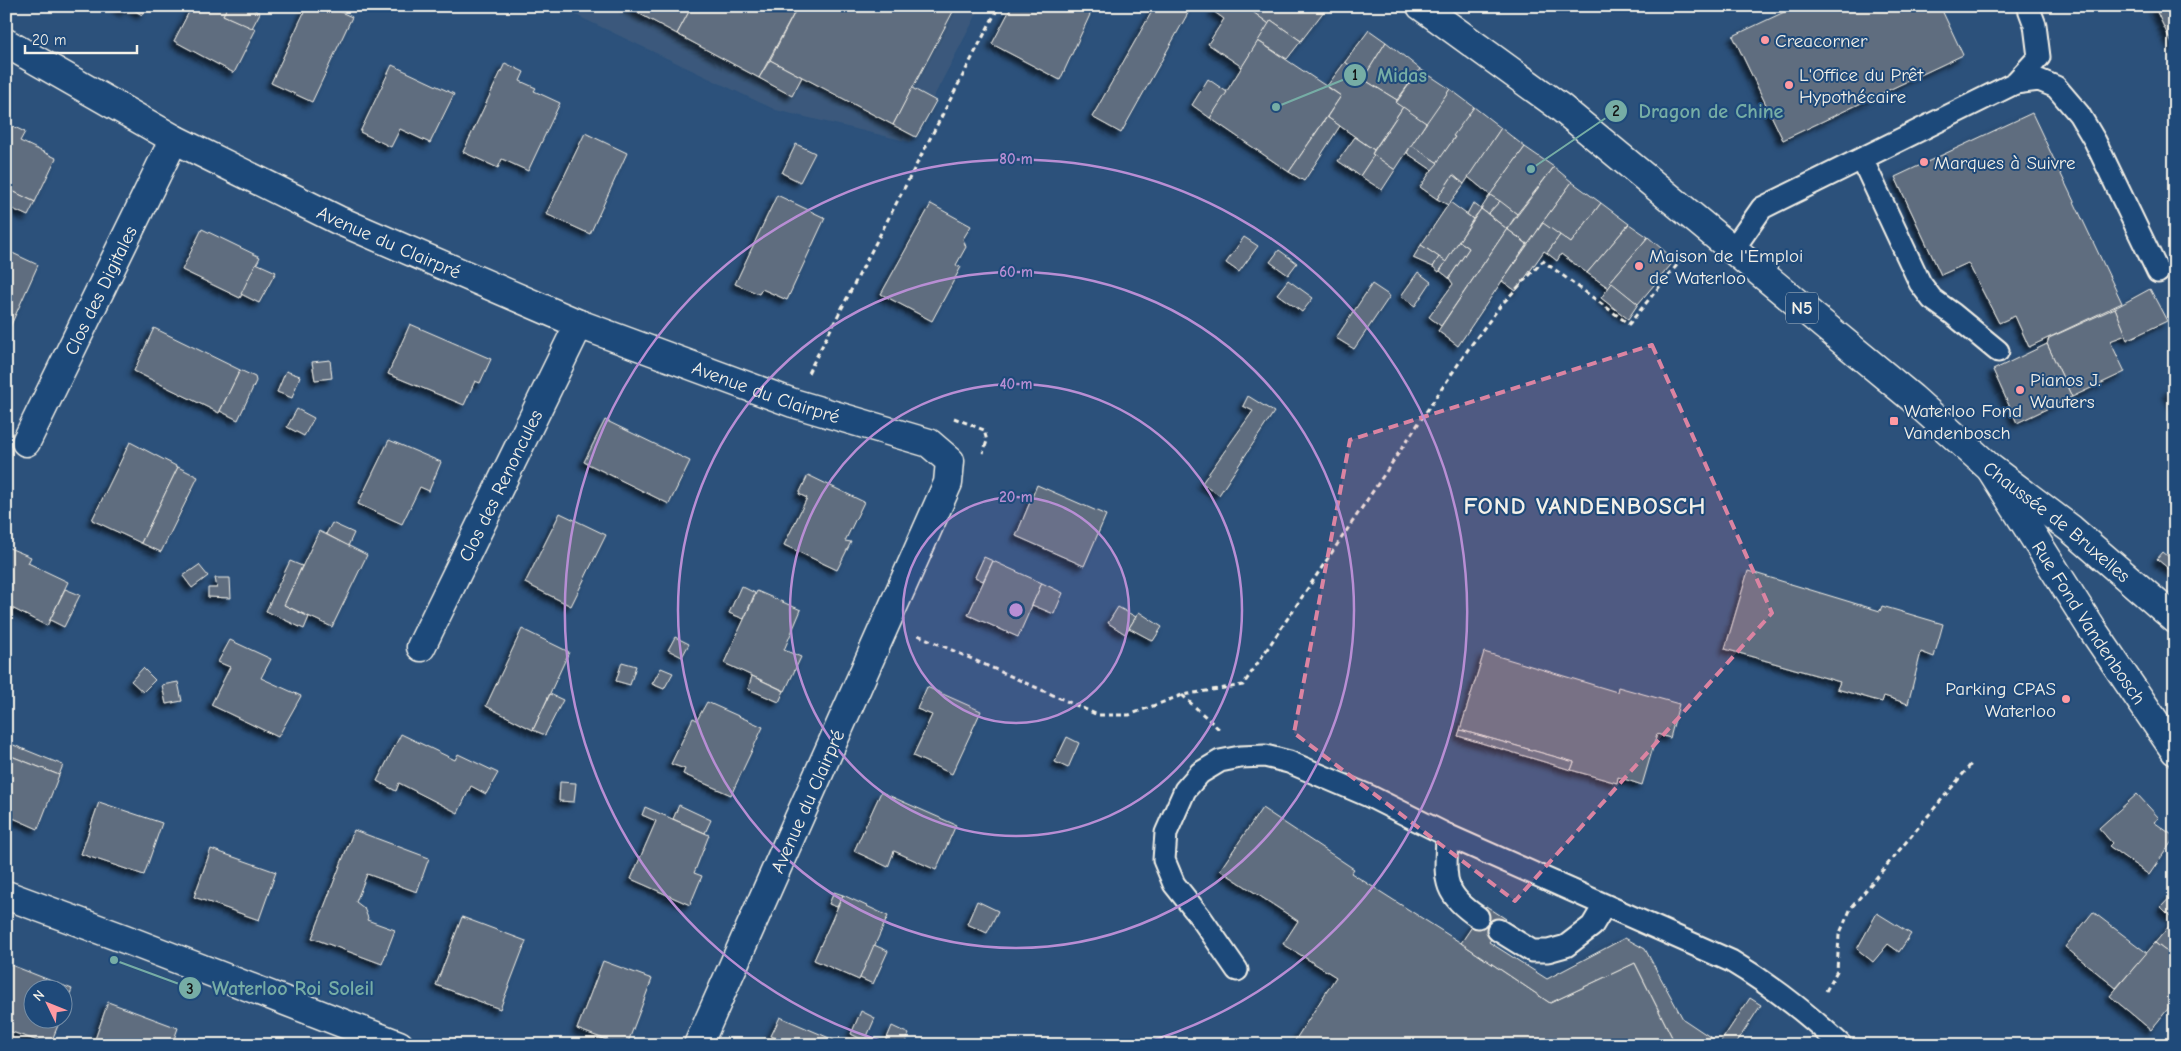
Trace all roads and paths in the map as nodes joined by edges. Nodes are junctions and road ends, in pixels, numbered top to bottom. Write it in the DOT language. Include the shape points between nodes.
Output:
graph roads {
  1 [pos="999,6"];
  2 [pos="1421,6"];
  3 [pos="2028,6"];
  4 [pos="6,43"];
  5 [pos="2015,83"];
  6 [pos="174,139"];
  7 [pos="1862,159"];
  8 [pos="1706,229"];
  9 [pos="1732,251"];
  10 [pos="2158,272"];
  11 [pos="579,324"];
  12 [pos="1998,351"];
  13 [pos="793,403"];
  14 [pos="26,442"];
  15 [pos="1990,468"];
  16 [pos="2175,619"];
  17 [pos="888,622"];
  18 [pos="421,647"];
  19 [pos="1182,695"];
  20 [pos="2175,751"];
  21 [pos="1240,757"];
  22 [pos="1973,762"];
  23 [pos="1448,835"];
  24 [pos="6,896"];
  25 [pos="1604,906"];
  26 [pos="1478,918"];
  27 [pos="1498,930"];
  28 [pos="1237,970"];
  29 [pos="1807,1014"];
  30 [pos="399,1045"];
  31 [pos="698,1045"];
  32 [pos="1841,1045"];
  1 -- 13 [label="path"];
  2 -- 8 [label="street, Chaussée de Bruxelles / N5" via="1560,108"];
  3 -- 5 [label="lane" via="2035,25 2039,57"];
  4 -- 6 [label="street, Avenue du Clairpré"];
  5 -- 7 [label="lane"];
  5 -- 10 [label="lane" via="2039,80 2056,88 2080,114"];
  6 -- 11 [label="street, Avenue du Clairpré" via="338,220"];
  6 -- 14 [label="street, Clos des Digitales"];
  7 -- 9 [label="lane" via="1762,208"];
  7 -- 12 [label="lane" via="1920,283 1932,299"];
  8 -- 9 [label="street, Chaussée de Bruxelles / N5"];
  8 -- 19 [label="path" via="1629,324 1542,261 1501,305 1469,348 1243,685"];
  9 -- 15 [label="street, Chaussée de Bruxelles / N5" via="1912,398"];
  11 -- 13 [label="street, Avenue du Clairpré"];
  11 -- 18 [label="street, Clos des Renoncules"];
  13 -- 17 [label="street, Avenue du Clairpré" via="929,443 950,461 948,483"];
  15 -- 16 [label="street, Chaussée de Bruxelles / N5" via="2071,530"];
  15 -- 20 [label="street, Rue Fond Vandenbosch" via="2092,629"];
  17 -- 19 [label="path" via="1098,715 1129,715"];
  17 -- 31 [label="street, Avenue du Clairpré"];
  19 -- 21 [label="path" via="1218,727"];
  21 -- 23 [label="lane" via="1264,756 1289,762"];
  21 -- 28 [label="lane" via="1220,761 1200,773 1184,790 1166,834 1164,860 1174,884"];
  22 -- 29 [label="path" via="1851,908 1839,935 1837,971 1820,1000"];
  23 -- 25 [label="lane"];
  23 -- 26 [label="lane" via="1446,879 1450,891"];
  24 -- 30 [label="street"];
  25 -- 27 [label="lane" via="1592,926 1566,946 1548,951 1532,951"];
  25 -- 29 [label="lane" via="1731,961"];
  29 -- 32 [label="lane"];
}
